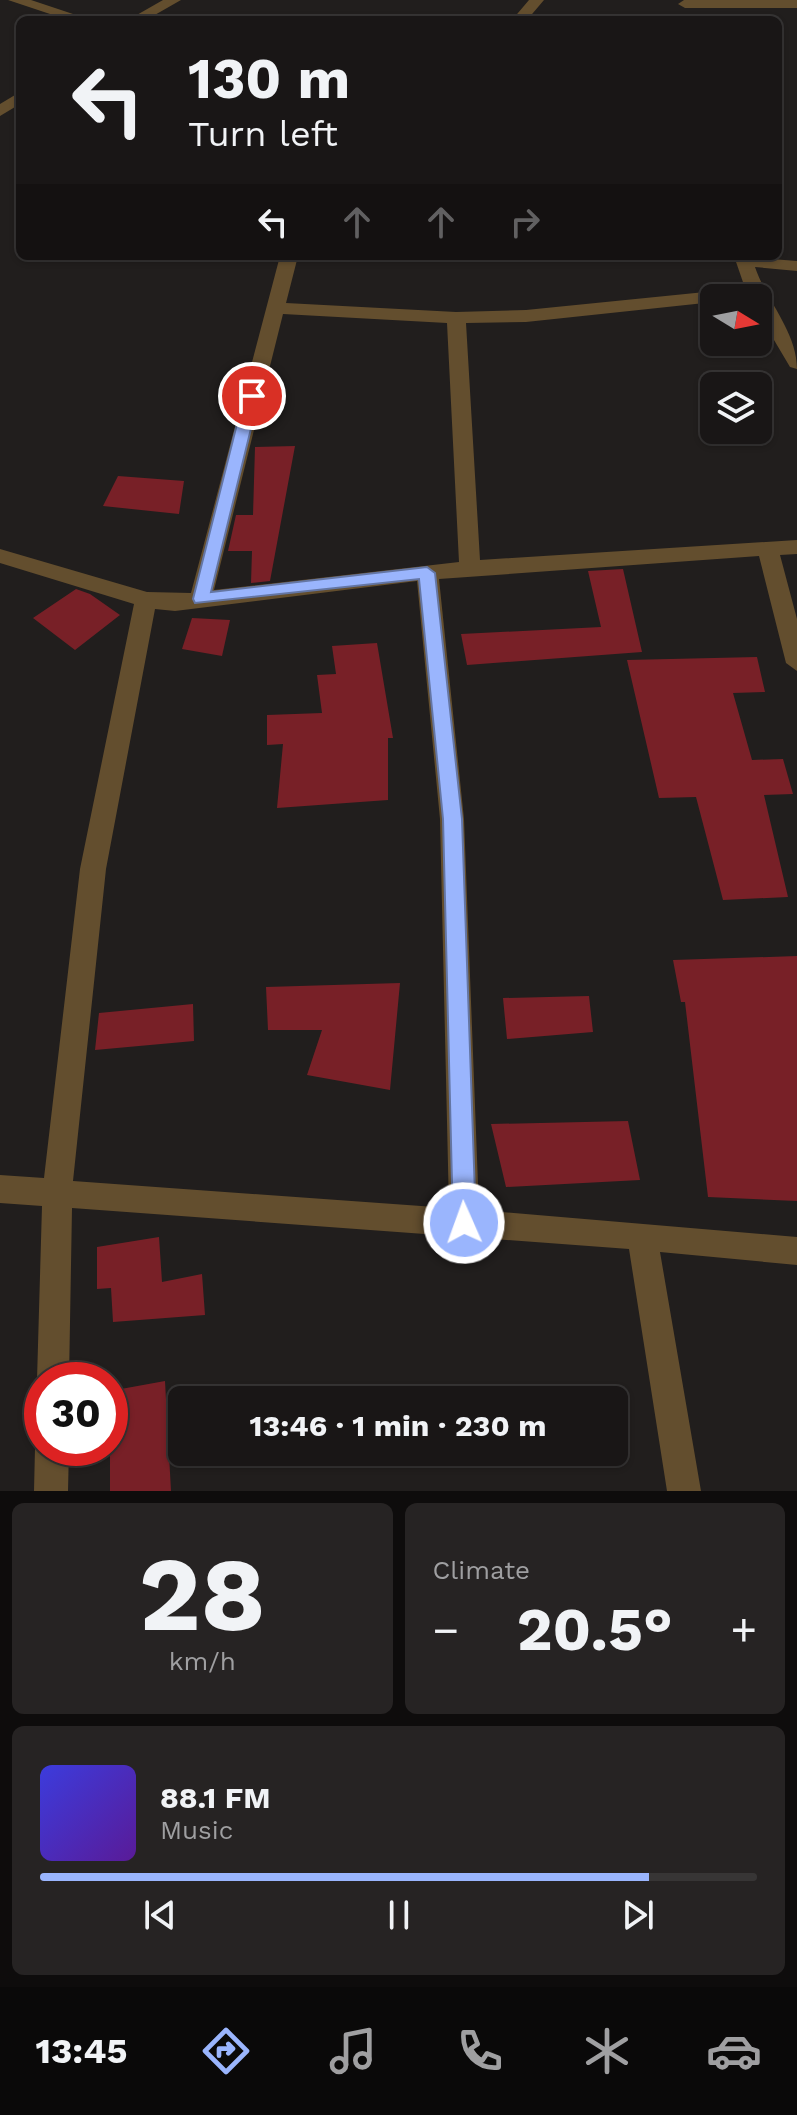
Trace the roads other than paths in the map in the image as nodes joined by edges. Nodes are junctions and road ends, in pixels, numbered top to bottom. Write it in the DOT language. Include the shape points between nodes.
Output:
graph roads {
  1 [pos="15,0"];
  2 [pos="174,0"];
  3 [pos="537,0"];
  4 [pos="797,4"];
  5 [pos="683,8"];
  6 [pos="70,16"];
  7 [pos="143,16"];
  8 [pos="523,16"];
  9 [pos="288,260"];
  10 [pos="744,260"];
  11 [pos="756,260"];
  12 [pos="797,266"];
  13 [pos="752,284"];
  14 [pos="700,298"];
  15 [pos="273,308"];
  16 [pos="456,318"];
  17 [pos="772,321"];
  18 [pos="797,363"];
  19 [pos="797,547"];
  20 [pos="768,548"];
  21 [pos="0,556"];
  22 [pos="470,569"];
  23 [pos="427,573"];
  24 [pos="201,599"];
  25 [pos="146,600"];
  26 [pos="797,663"];
  27 [pos="0,1189"];
  28 [pos="57,1193"];
  29 [pos="464,1223"];
  30 [pos="642,1236"];
  31 [pos="797,1251"];
  32 [pos="53,1362"];
  33 [pos="52,1466"];
  34 [pos="51,1491"];
  35 [pos="684,1491"];
  1 -- 6 [label="street"];
  2 -- 7 [label="street"];
  3 -- 8 [label="street"];
  4 -- 5 [label="street"];
  9 -- 15 [label="street"];
  10 -- 13 [label="street"];
  11 -- 12 [label="street"];
  14 -- 16 [label="street"];
  15 -- 16 [label="street"];
  15 -- 24 [label="street"];
  16 -- 22 [label="street"];
  17 -- 18 [label="street"];
  19 -- 20 [label="street"];
  20 -- 22 [label="street"];
  20 -- 26 [label="street"];
  21 -- 25 [label="street"];
  22 -- 23 [label="street"];
  23 -- 24 [label="street"];
  23 -- 29 [label="street" via="452,819"];
  24 -- 25 [label="street"];
  25 -- 28 [label="street" via="93,869"];
  27 -- 28 [label="street"];
  28 -- 29 [label="street"];
  28 -- 32 [label="street"];
  29 -- 30 [label="street"];
  30 -- 31 [label="street"];
  30 -- 35 [label="street"];
  33 -- 34 [label="street"];
}
